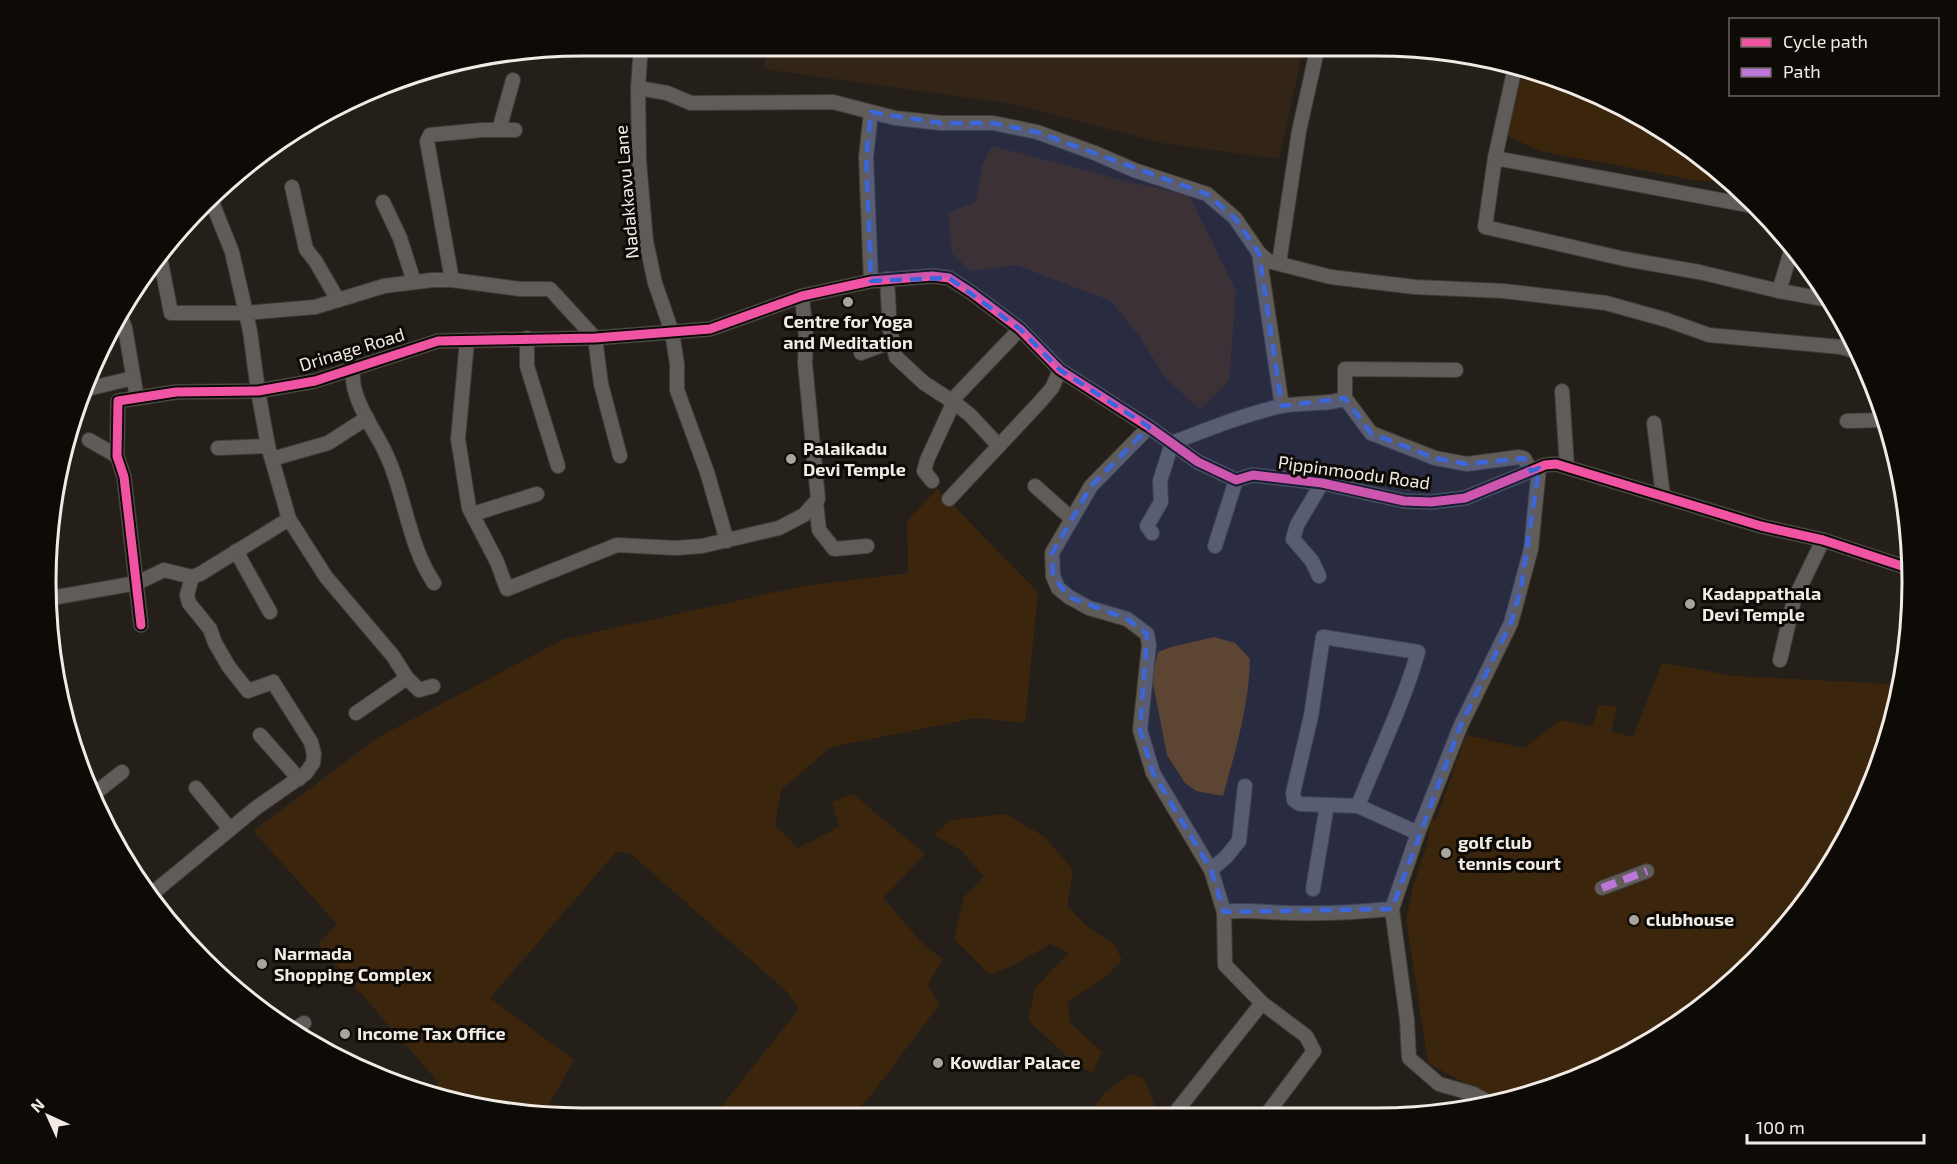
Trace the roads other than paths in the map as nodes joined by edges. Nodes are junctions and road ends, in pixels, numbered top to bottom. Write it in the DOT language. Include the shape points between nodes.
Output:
graph roads {
  1 [pos="640,56"];
  2 [pos="1316,56"];
  3 [pos="1513,74"];
  4 [pos="513,80"];
  5 [pos="638,88"];
  6 [pos="871,112"];
  7 [pos="499,130"];
  8 [pos="515,130"];
  9 [pos="1494,158"];
  10 [pos="292,187"];
  11 [pos="383,202"];
  12 [pos="1740,204"];
  13 [pos="214,206"];
  14 [pos="1259,253"];
  15 [pos="1789,257"];
  16 [pos="1279,263"];
  17 [pos="161,265"];
  18 [pos="888,279"];
  19 [pos="452,280"];
  20 [pos="870,281"];
  21 [pos="414,282"];
  22 [pos="1779,291"];
  23 [pos="802,296"];
  24 [pos="1818,298"];
  25 [pos="338,300"];
  26 [pos="246,313"];
  27 [pos="1020,329"];
  28 [pos="120,330"];
  29 [pos="672,332"];
  30 [pos="527,338"];
  31 [pos="595,339"];
  32 [pos="467,341"];
  33 [pos="893,341"];
  34 [pos="1847,349"];
  35 [pos="861,353"];
  36 [pos="352,370"];
  37 [pos="1060,370"];
  38 [pos="1456,370"];
  39 [pos="132,378"];
  40 [pos="93,387"];
  41 [pos="1562,391"];
  42 [pos="258,392"];
  43 [pos="1345,398"];
  44 [pos="137,399"];
  45 [pos="953,402"];
  46 [pos="1282,406"];
  47 [pos="367,418"];
  48 [pos="1876,420"];
  49 [pos="1847,421"];
  50 [pos="1654,423"];
  51 [pos="1149,427"];
  52 [pos="89,440"];
  53 [pos="1172,443"];
  54 [pos="999,446"];
  55 [pos="218,448"];
  56 [pos="270,452"];
  57 [pos="117,456"];
  58 [pos="620,456"];
  59 [pos="558,466"];
  60 [pos="1567,467"];
  61 [pos="1535,469"];
  62 [pos="1236,480"];
  63 [pos="932,481"];
  64 [pos="1322,483"];
  65 [pos="1035,486"];
  66 [pos="537,494"];
  67 [pos="1662,496"];
  68 [pos="949,499"];
  69 [pos="816,502"];
  70 [pos="473,514"];
  71 [pos="289,519"];
  72 [pos="1072,519"];
  73 [pos="1152,533"];
  74 [pos="1823,540"];
  75 [pos="727,541"];
  76 [pos="867,546"];
  77 [pos="1215,546"];
  78 [pos="236,551"];
  79 [pos="1901,566"];
  80 [pos="1319,576"];
  81 [pos="192,577"];
  82 [pos="137,583"];
  83 [pos="434,583"];
  84 [pos="56,597"];
  85 [pos="270,612"];
  86 [pos="141,625"];
  87 [pos="1780,660"];
  88 [pos="407,678"];
  89 [pos="434,686"];
  90 [pos="356,713"];
  91 [pos="260,735"];
  92 [pos="122,772"];
  93 [pos="299,778"];
  94 [pos="1245,786"];
  95 [pos="196,788"];
  96 [pos="99,790"];
  97 [pos="1327,805"];
  98 [pos="1358,806"];
  99 [pos="230,829"];
  100 [pos="1418,833"];
  101 [pos="1211,870"];
  102 [pos="1647,871"];
  103 [pos="1602,888"];
  104 [pos="1313,889"];
  105 [pos="155,891"];
  106 [pos="1392,909"];
  107 [pos="1224,912"];
  108 [pos="1262,1003"];
  109 [pos="304,1023"];
  110 [pos="299,1026"];
  111 [pos="1480,1098"];
  112 [pos="1179,1108"];
  113 [pos="1271,1108"];
  1 -- 5 [label="street, Nadakkavu Lane"];
  2 -- 16 [label="street" via="1299,131"];
  3 -- 9 [label="street"];
  4 -- 7 [label="street"];
  5 -- 6 [label="street" via="667,93 691,104 833,102"];
  5 -- 29 [label="street, Nadakkavu Lane" via="646,241"];
  6 -- 14 [label="street" via="941,123 993,123 1037,132 1208,194 1235,218"];
  6 -- 20 [label="street" via="866,157"];
  7 -- 8 [label="street"];
  7 -- 19 [label="street" via="449,132 430,135 427,141"];
  9 -- 12 [label="street"];
  9 -- 22 [label="street" via="1485,227"];
  10 -- 25 [label="street" via="306,249"];
  11 -- 21 [label="street"];
  13 -- 26 [label="street" via="232,252"];
  14 -- 16 [label="street" via="1268,261"];
  14 -- 46 [label="street"];
  15 -- 22 [label="street"];
  16 -- 34 [label="street" via="1331,277 1606,303 1709,336"];
  17 -- 26 [label="street" via="171,313"];
  18 -- 20 [label="street"];
  18 -- 27 [label="street" via="949,278"];
  18 -- 33 [label="street" via="888,321"];
  19 -- 21 [label="street"];
  19 -- 31 [label="street" via="550,289"];
  20 -- 23 [label="street"];
  21 -- 25 [label="street" via="384,286"];
  22 -- 24 [label="street"];
  23 -- 29 [label="street, Drinage Road" via="710,329"];
  23 -- 69 [label="street"];
  25 -- 26 [label="street" via="315,307"];
  26 -- 42 [label="street"];
  27 -- 37 [label="street"];
  27 -- 45 [label="street"];
  28 -- 39 [label="street"];
  29 -- 31 [label="street, Drinage Road"];
  29 -- 75 [label="street, Nadakkavu Lane" via="677,390"];
  30 -- 31 [label="street, Drinage Road"];
  30 -- 32 [label="street, Drinage Road"];
  30 -- 59 [label="street" via="527,366"];
  31 -- 58 [label="street" via="601,384"];
  32 -- 36 [label="street, Drinage Road" via="438,341"];
  32 -- 70 [label="street" via="458,439"];
  33 -- 35 [label="street"];
  33 -- 45 [label="street" via="896,357 924,383"];
  36 -- 42 [label="street, Drinage Road"];
  36 -- 47 [label="street"];
  37 -- 51 [label="street"];
  37 -- 54 [label="street" via="1052,388"];
  38 -- 43 [label="street" via="1345,369"];
  39 -- 40 [label="street"];
  39 -- 44 [label="street"];
  41 -- 60 [label="street"];
  42 -- 44 [label="street, Drinage Road" via="176,392"];
  42 -- 56 [label="street"];
  43 -- 46 [label="street" via="1339,402"];
  43 -- 61 [label="street" via="1371,433 1435,458 1467,464 1519,457"];
  44 -- 57 [label="street, Drinage Road" via="118,402"];
  45 -- 54 [label="street"];
  45 -- 63 [label="street" via="924,471"];
  46 -- 53 [label="street"];
  47 -- 56 [label="street" via="328,443"];
  47 -- 83 [label="street" via="396,479 424,569"];
  48 -- 49 [label="street"];
  50 -- 67 [label="street"];
  51 -- 53 [label="street"];
  51 -- 72 [label="street" via="1091,486"];
  52 -- 57 [label="street"];
  53 -- 62 [label="street" via="1198,462"];
  53 -- 73 [label="street" via="1160,481 1161,502 1147,525"];
  54 -- 68 [label="street"];
  55 -- 56 [label="street"];
  56 -- 71 [label="street"];
  57 -- 82 [label="street" via="124,477"];
  60 -- 61 [label="street, Pippinmoodu Road" via="1556,464"];
  60 -- 67 [label="street, Pippinmoodu Road"];
  61 -- 64 [label="street, Pippinmoodu Road" via="1465,498 1431,502 1404,501"];
  61 -- 100 [label="street" via="1531,549 1511,623 1461,725"];
  62 -- 64 [label="street, Pippinmoodu Road" via="1253,475"];
  62 -- 77 [label="street"];
  64 -- 80 [label="street" via="1293,538"];
  65 -- 72 [label="street"];
  66 -- 70 [label="street"];
  67 -- 74 [label="street, Pippinmoodu Road"];
  69 -- 75 [label="street" via="804,515 778,528"];
  69 -- 76 [label="street" via="819,530 834,549"];
  70 -- 75 [label="street" via="507,589 617,545 676,548"];
  71 -- 78 [label="street"];
  71 -- 88 [label="street" via="326,577"];
  72 -- 101 [label="street" via="1052,553 1053,576 1058,588 1069,597 1089,608 1127,619 1147,634 1140,730 1153,773"];
  74 -- 79 [label="street, Pippinmoodu Road"];
  74 -- 87 [label="street" via="1794,600"];
  78 -- 81 [label="street"];
  78 -- 85 [label="street"];
  81 -- 82 [label="street" via="164,570"];
  81 -- 93 [label="street" via="189,603 210,629 235,676 248,691 273,682 311,742 313,763"];
  82 -- 84 [label="street"];
  82 -- 86 [label="street"];
  88 -- 89 [label="street" via="419,690"];
  88 -- 90 [label="street"];
  91 -- 93 [label="street"];
  92 -- 96 [label="street"];
  93 -- 99 [label="street"];
  94 -- 101 [label="street" via="1239,841"];
  95 -- 99 [label="street"];
  97 -- 98 [label="street"];
  97 -- 98 [label="street" via="1300,804 1293,793 1311,716 1323,637 1418,652 1409,686"];
  97 -- 104 [label="street"];
  98 -- 100 [label="street"];
  99 -- 105 [label="street"];
  100 -- 106 [label="street"];
  101 -- 107 [label="street"];
  102 -- 103 [label="street"];
  106 -- 107 [label="street" via="1350,913"];
  106 -- 111 [label="street" via="1409,1058 1439,1084"];
  107 -- 108 [label="street" via="1225,965"];
  108 -- 112 [label="street"];
  108 -- 113 [label="street" via="1306,1036 1314,1051"];
  109 -- 110 [label="street"];
}
